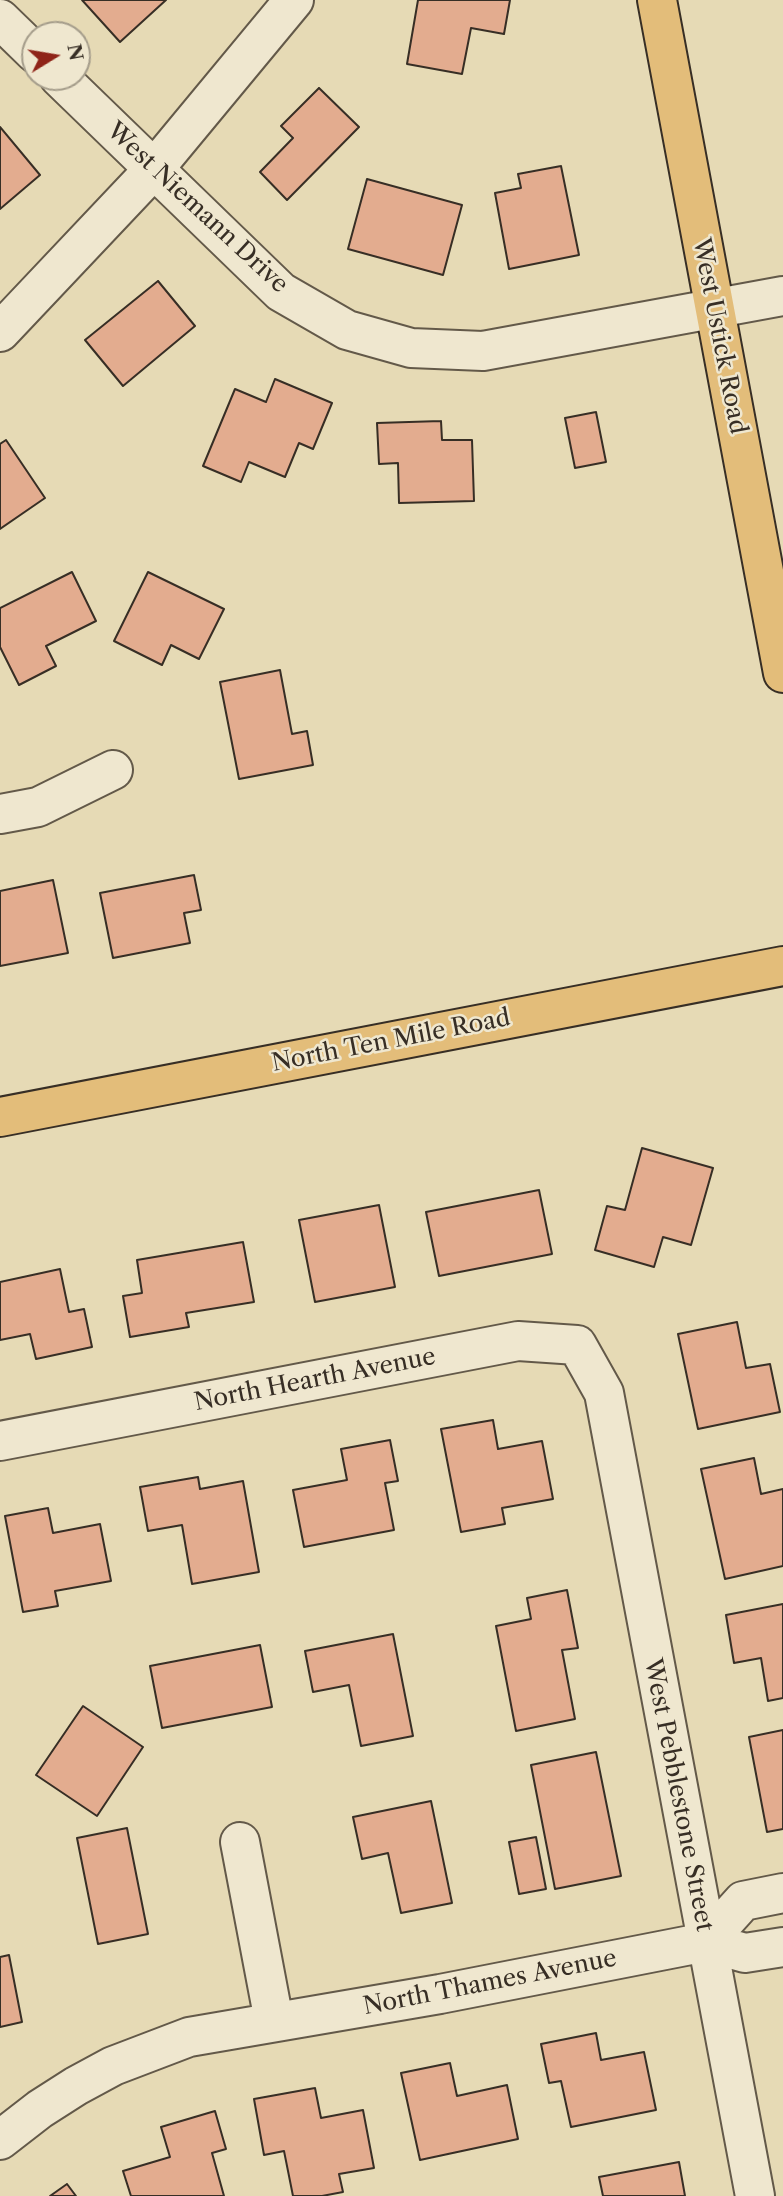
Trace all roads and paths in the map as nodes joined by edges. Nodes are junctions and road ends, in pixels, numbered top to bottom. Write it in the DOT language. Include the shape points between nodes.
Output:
graph roads {
  1 [pos="294,0"];
  2 [pos="657,0"];
  3 [pos="0,19"];
  4 [pos="21,39"];
  5 [pos="73,91"];
  6 [pos="153,169"];
  7 [pos="783,296"];
  8 [pos="714,309"];
  9 [pos="0,332"];
  10 [pos="783,673"];
  11 [pos="113,770"];
  12 [pos="0,814"];
  13 [pos="783,967"];
  14 [pos="0,1117"];
  15 [pos="604,1393"];
  16 [pos="0,1441"];
  17 [pos="240,1842"];
  18 [pos="783,1892"];
  19 [pos="706,1942"];
  20 [pos="783,1947"];
  21 [pos="274,2021"];
  22 [pos="0,2140"];
  23 [pos="755,2196"];
  1 -- 6 [label="street"];
  2 -- 8 [label="main road, West Ustick Road"];
  3 -- 4 [label="street"];
  5 -- 6 [label="street, West Niemann Drive"];
  6 -- 8 [label="street, West Niemann Drive" via="281,292 347,330 411,348 483,351"];
  6 -- 9 [label="street"];
  7 -- 8 [label="street, West Niemann Drive"];
  8 -- 10 [label="main road, West Ustick Road"];
  11 -- 12 [label="street" via="38,807"];
  13 -- 14 [label="main road, North Ten Mile Road"];
  15 -- 16 [label="street, North Hearth Avenue" via="577,1345 518,1341"];
  15 -- 19 [label="street, West Pebblestone Street"];
  17 -- 21 [label="street"];
  18 -- 19 [label="street" via="743,1901"];
  19 -- 20 [label="street, North Thames Avenue" via="745,1953"];
  19 -- 21 [label="street, North Thames Avenue"];
  19 -- 23 [label="street, West Pebblestone Street"];
  21 -- 22 [label="street, North Thames Avenue" via="189,2037 150,2050 76,2086"];
}
